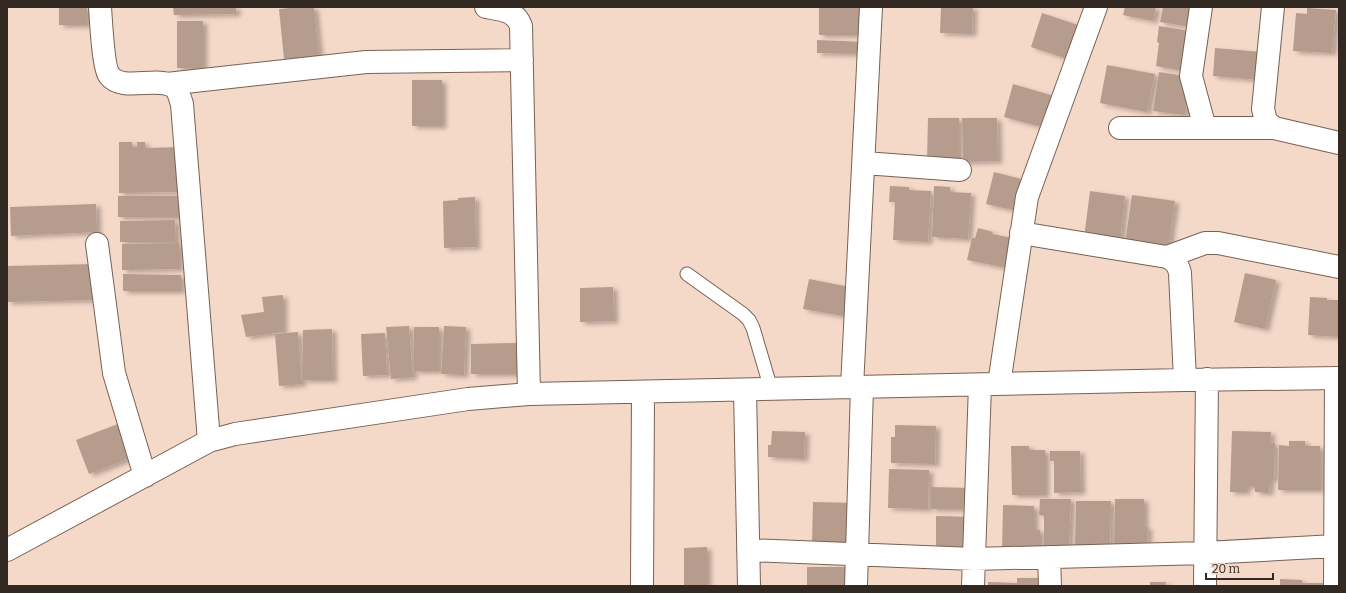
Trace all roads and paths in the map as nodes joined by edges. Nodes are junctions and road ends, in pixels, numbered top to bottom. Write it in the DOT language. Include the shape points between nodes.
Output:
graph roads {
  1 [pos="100,7"];
  2 [pos="486,7"];
  3 [pos="871,7"];
  4 [pos="1096,7"];
  5 [pos="1201,7"];
  6 [pos="1273,7"];
  7 [pos="522,60"];
  8 [pos="167,84"];
  9 [pos="1120,128"];
  10 [pos="1205,128"];
  11 [pos="1274,128"];
  12 [pos="1339,143"];
  13 [pos="864,164"];
  14 [pos="960,170"];
  15 [pos="1021,233"];
  16 [pos="97,244"];
  17 [pos="1167,257"];
  18 [pos="1339,267"];
  19 [pos="687,274"];
  20 [pos="1338,378"];
  21 [pos="1196,380"];
  22 [pos="990,384"];
  23 [pos="857,387"];
  24 [pos="771,389"];
  25 [pos="744,390"];
  26 [pos="643,392"];
  27 [pos="529,394"];
  28 [pos="209,441"];
  29 [pos="145,476"];
  30 [pos="1336,538"];
  31 [pos="7,550"];
  32 [pos="748,550"];
  33 [pos="1205,553"];
  34 [pos="858,554"];
  35 [pos="1049,557"];
  36 [pos="974,559"];
  37 [pos="642,586"];
  38 [pos="749,586"];
  39 [pos="856,586"];
  40 [pos="973,586"];
  41 [pos="1050,586"];
  42 [pos="1205,586"];
  43 [pos="1334,586"];
  1 -- 8 [label="street" via="109,75 117,82"];
  2 -- 7 [label="street" via="514,14 518,19 521,26"];
  3 -- 13 [label="street"];
  4 -- 15 [label="street" via="1027,197"];
  5 -- 10 [label="street" via="1191,76"];
  6 -- 11 [label="street" via="1264,109 1266,121"];
  7 -- 8 [label="street" via="366,62"];
  7 -- 27 [label="street"];
  8 -- 28 [label="street" via="175,88 182,104"];
  9 -- 10 [label="street"];
  10 -- 11 [label="street"];
  11 -- 12 [label="street"];
  13 -- 14 [label="street"];
  13 -- 23 [label="street"];
  15 -- 17 [label="street"];
  15 -- 22 [label="street"];
  16 -- 29 [label="street" via="114,373"];
  17 -- 18 [label="street" via="1205,243 1218,243"];
  17 -- 21 [label="street" via="1174,261 1180,272"];
  19 -- 24 [label="lane" via="749,320"];
  20 -- 21 [label="street"];
  20 -- 30 [label="street"];
  21 -- 22 [label="street"];
  21 -- 33 [label="street"];
  22 -- 23 [label="street"];
  22 -- 36 [label="street"];
  23 -- 24 [label="street"];
  23 -- 34 [label="street"];
  24 -- 25 [label="street"];
  25 -- 26 [label="street"];
  25 -- 32 [label="street"];
  26 -- 27 [label="street"];
  26 -- 37 [label="street"];
  27 -- 28 [label="street" via="468,398 235,434"];
  28 -- 29 [label="street"];
  29 -- 31 [label="street"];
  30 -- 33 [label="street"];
  30 -- 43 [label="street"];
  32 -- 34 [label="street"];
  32 -- 38 [label="street"];
  33 -- 35 [label="street"];
  33 -- 42 [label="street"];
  34 -- 36 [label="street"];
  34 -- 39 [label="street"];
  35 -- 36 [label="street"];
  35 -- 41 [label="street"];
  36 -- 40 [label="street"];
}
